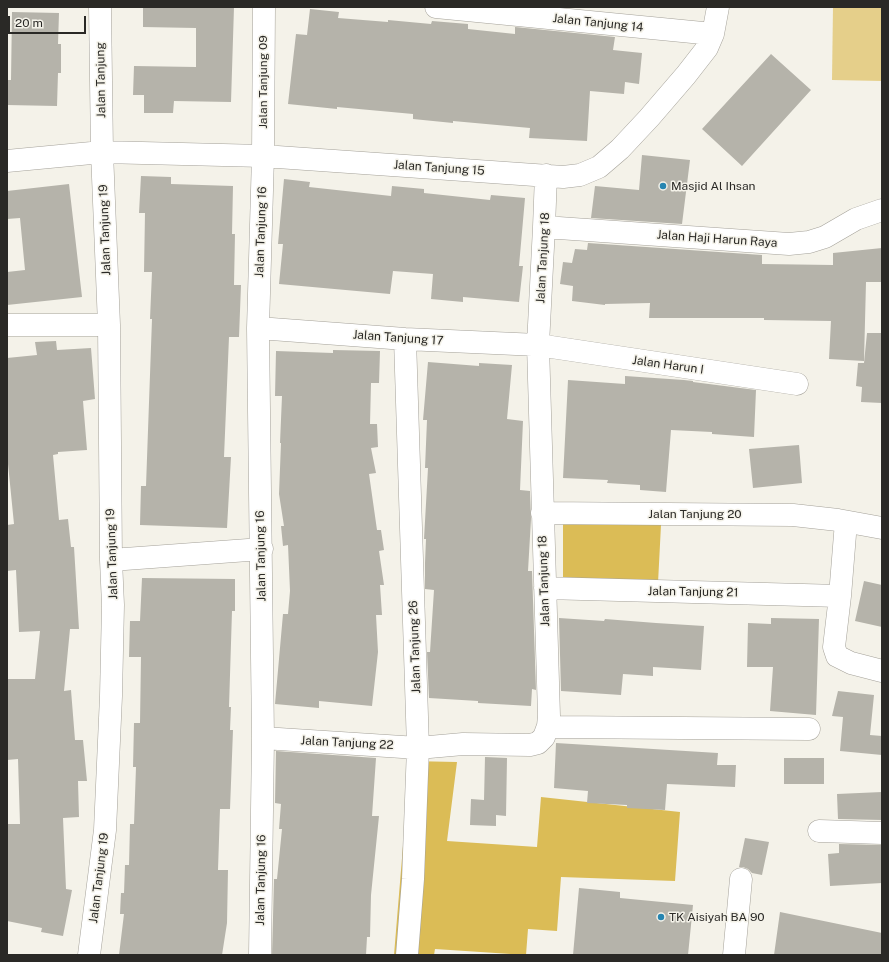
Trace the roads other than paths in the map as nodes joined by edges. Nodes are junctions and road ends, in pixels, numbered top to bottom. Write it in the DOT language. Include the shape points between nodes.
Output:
graph roads {
  1 [pos="100,7"];
  2 [pos="264,7"];
  3 [pos="436,7"];
  4 [pos="718,7"];
  5 [pos="713,34"];
  6 [pos="102,152"];
  7 [pos="262,156"];
  8 [pos="7,161"];
  9 [pos="546,175"];
  10 [pos="882,210"];
  11 [pos="544,226"];
  12 [pos="7,325"];
  13 [pos="109,325"];
  14 [pos="258,328"];
  15 [pos="405,339"];
  16 [pos="538,345"];
  17 [pos="797,384"];
  18 [pos="542,513"];
  19 [pos="846,522"];
  20 [pos="882,528"];
  21 [pos="262,549"];
  22 [pos="111,560"];
  23 [pos="545,588"];
  24 [pos="840,596"];
  25 [pos="882,671"];
  26 [pos="548,726"];
  27 [pos="809,729"];
  28 [pos="263,738"];
  29 [pos="425,747"];
  30 [pos="819,831"];
  31 [pos="882,833"];
  32 [pos="741,879"];
  33 [pos="88,955"];
  34 [pos="260,955"];
  35 [pos="407,955"];
  36 [pos="734,955"];
  1 -- 6 [label="street, Jalan Tanjung"];
  2 -- 7 [label="street, Jalan Tanjung 09"];
  3 -- 5 [label="street, Jalan Tanjung 14"];
  4 -- 5 [label="street, Jalan Tanjung 15"];
  5 -- 9 [label="street, Jalan Tanjung 15" via="707,48 686,75 649,118 607,160 598,167 580,174 563,177"];
  6 -- 7 [label="street, Jalan Tanjung 15"];
  6 -- 8 [label="street, Jalan Tanjung 15"];
  6 -- 13 [label="street, Jalan Tanjung 19"];
  7 -- 9 [label="street, Jalan Tanjung 15"];
  7 -- 14 [label="street, Jalan Tanjung 16"];
  9 -- 11 [label="street, Jalan Tanjung 18"];
  10 -- 11 [label="street, Jalan Haji Harun Raya" via="856,219 825,237 789,244"];
  11 -- 16 [label="street, Jalan Tanjung 18"];
  12 -- 13 [label="street"];
  13 -- 22 [label="street, Jalan Tanjung 19"];
  14 -- 15 [label="street, Jalan Tanjung 17"];
  14 -- 21 [label="street, Jalan Tanjung 16"];
  15 -- 16 [label="street, Jalan Tanjung 17"];
  15 -- 29 [label="street, Jalan Tanjung 26"];
  16 -- 17 [label="street, Jalan Harun I"];
  16 -- 18 [label="street, Jalan Tanjung 18"];
  18 -- 19 [label="street, Jalan Tanjung 20" via="793,515"];
  18 -- 23 [label="street, Jalan Tanjung 18"];
  19 -- 20 [label="street, Jalan Tanjung 20"];
  19 -- 24 [label="street"];
  21 -- 22 [label="street"];
  21 -- 28 [label="street, Jalan Tanjung 16"];
  22 -- 33 [label="street, Jalan Tanjung 19" via="111,696 105,830"];
  23 -- 24 [label="street, Jalan Tanjung 21"];
  23 -- 26 [label="street, Jalan Tanjung 18"];
  24 -- 25 [label="street" via="834,647 844,660"];
  26 -- 27 [label="street"];
  26 -- 29 [label="street, Jalan Tanjung 22" via="544,737 538,743 530,745 463,744"];
  28 -- 29 [label="street, Jalan Tanjung 22"];
  28 -- 34 [label="street, Jalan Tanjung 16"];
  29 -- 35 [label="street, Jalan Tanjung 26"];
  30 -- 31 [label="street"];
  32 -- 36 [label="street"];
}
